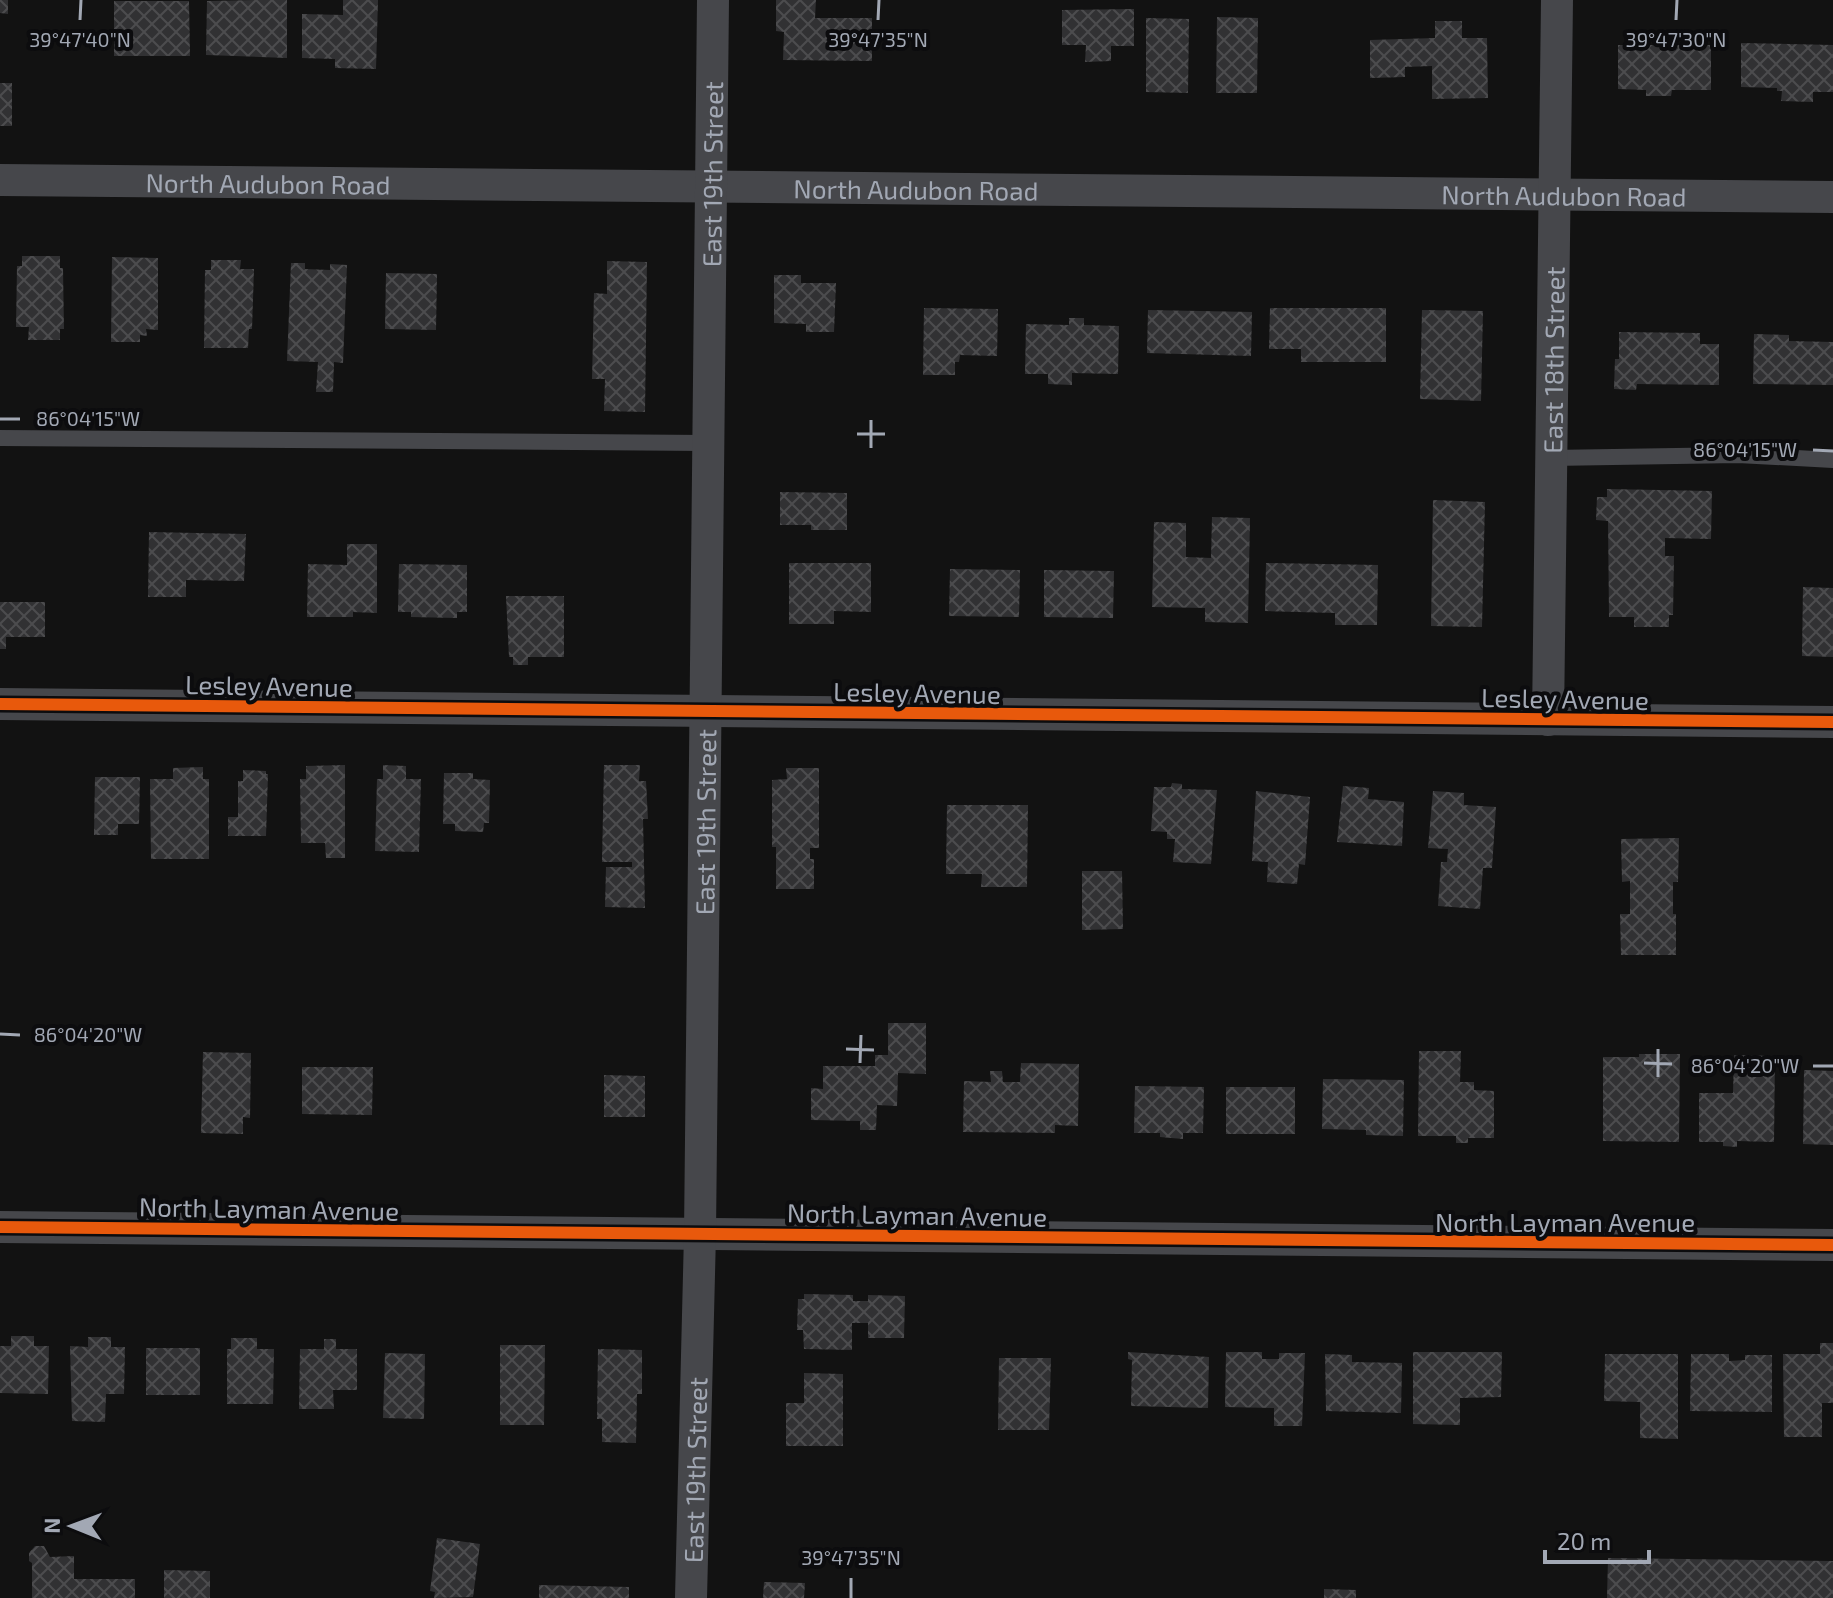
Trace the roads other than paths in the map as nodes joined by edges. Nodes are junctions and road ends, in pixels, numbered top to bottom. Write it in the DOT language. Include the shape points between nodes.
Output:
graph roads {
  1 [pos="713,0"];
  2 [pos="1557,0"];
  3 [pos="0,180"];
  4 [pos="711,187"];
  5 [pos="1555,195"];
  6 [pos="1833,197"];
  7 [pos="0,438"];
  8 [pos="707,443"];
  9 [pos="1551,458"];
  10 [pos="1833,460"];
  11 [pos="0,704"];
  12 [pos="704,711"];
  13 [pos="1548,720"];
  14 [pos="1833,722"];
  15 [pos="0,1227"];
  16 [pos="700,1234"];
  17 [pos="1833,1245"];
  18 [pos="691,1598"];
  1 -- 4 [label="street, East 19th Street"];
  2 -- 5 [label="street, East 18th Street"];
  3 -- 4 [label="street, North Audubon Road"];
  4 -- 5 [label="street, North Audubon Road"];
  4 -- 8 [label="street, East 19th Street"];
  5 -- 6 [label="street, North Audubon Road"];
  5 -- 9 [label="street, East 18th Street"];
  7 -- 8 [label="lane"];
  8 -- 12 [label="street, East 19th Street"];
  9 -- 10 [label="lane" via="1738,455"];
  9 -- 13 [label="street, East 18th Street"];
  11 -- 12 [label="street, Lesley Avenue"];
  12 -- 13 [label="street, Lesley Avenue"];
  12 -- 16 [label="street, East 19th Street"];
  13 -- 14 [label="street, Lesley Avenue"];
  15 -- 16 [label="street, North Layman Avenue"];
  16 -- 17 [label="street, North Layman Avenue"];
  16 -- 18 [label="street, East 19th Street"];
}
